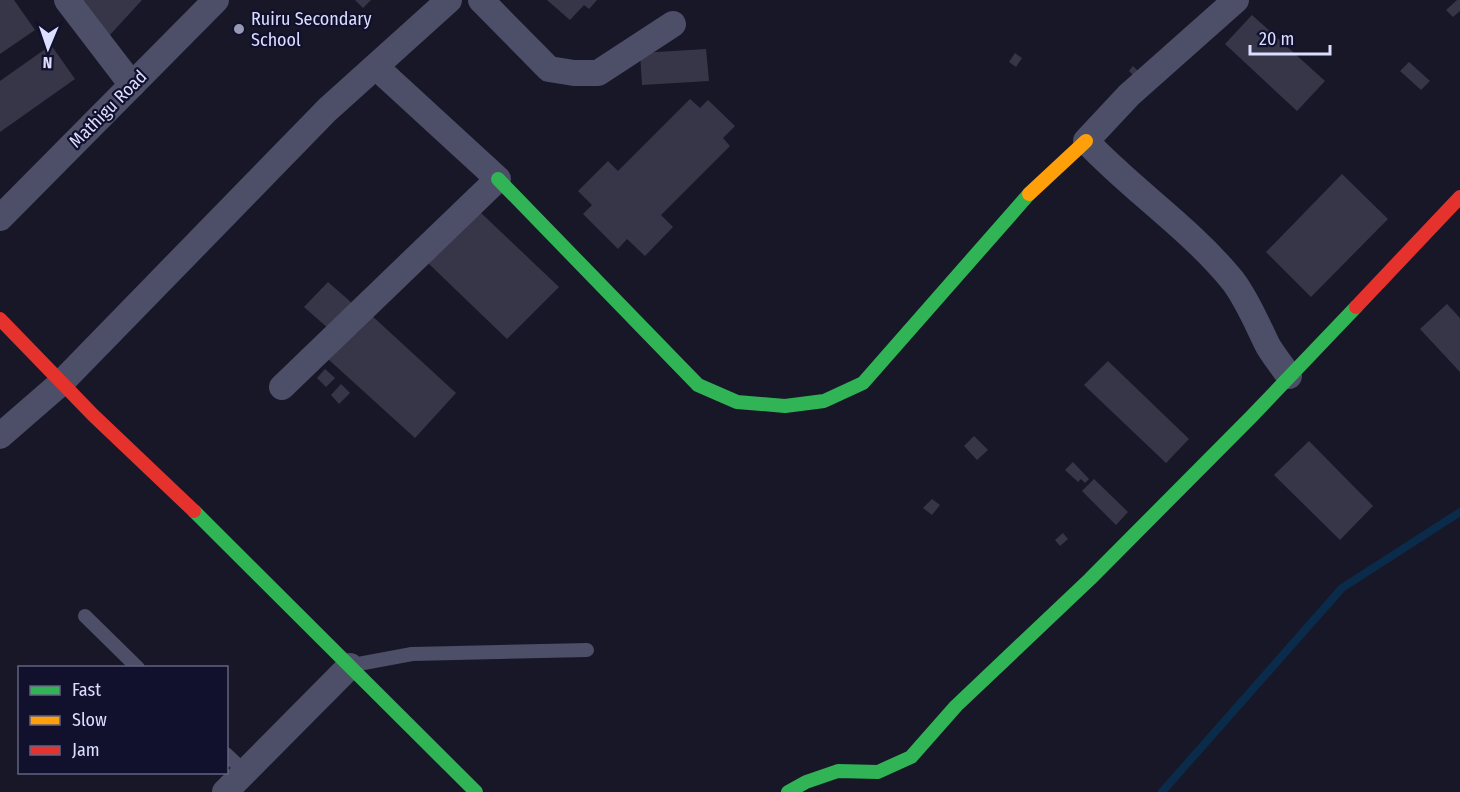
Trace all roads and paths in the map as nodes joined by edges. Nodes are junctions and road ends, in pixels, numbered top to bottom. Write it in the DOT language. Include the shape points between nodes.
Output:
graph roads {
  1 [pos="67,0"];
  2 [pos="216,0"];
  3 [pos="449,0"];
  4 [pos="482,0"];
  5 [pos="1236,0"];
  6 [pos="673,24"];
  7 [pos="376,67"];
  8 [pos="132,85"];
  9 [pos="1086,141"];
  10 [pos="498,179"];
  11 [pos="1460,197"];
  12 [pos="0,218"];
  13 [pos="0,319"];
  14 [pos="1289,376"];
  15 [pos="61,383"];
  16 [pos="282,387"];
  17 [pos="0,436"];
  18 [pos="85,616"];
  19 [pos="587,650"];
  20 [pos="136,666"];
  21 [pos="350,666"];
  22 [pos="228,760"];
  23 [pos="237,785"];
  24 [pos="476,792"];
  25 [pos="788,792"];
  1 -- 8 [label="street"];
  2 -- 8 [label="street, Mathigu Road"];
  3 -- 7 [label="street"];
  4 -- 6 [label="street" via="549,69 574,74 598,74"];
  5 -- 9 [label="street" via="1129,95"];
  7 -- 10 [label="street"];
  7 -- 15 [label="street" via="327,110"];
  8 -- 12 [label="street, Mathigu Road"];
  9 -- 10 [label="street" via="1022,201 863,383 824,401 785,406 737,402 698,385"];
  9 -- 14 [label="street" via="1233,281 1269,348"];
  10 -- 16 [label="street"];
  11 -- 14 [label="street"];
  13 -- 15 [label="street"];
  14 -- 25 [label="street" via="1098,571 956,706 911,757 878,772 838,771"];
  15 -- 17 [label="street"];
  15 -- 21 [label="street"];
  18 -- 20 [label="lane"];
  19 -- 21 [label="lane" via="412,654"];
  21 -- 23 [label="street"];
  21 -- 24 [label="street"];
  22 -- 23 [label="lane"];
}
